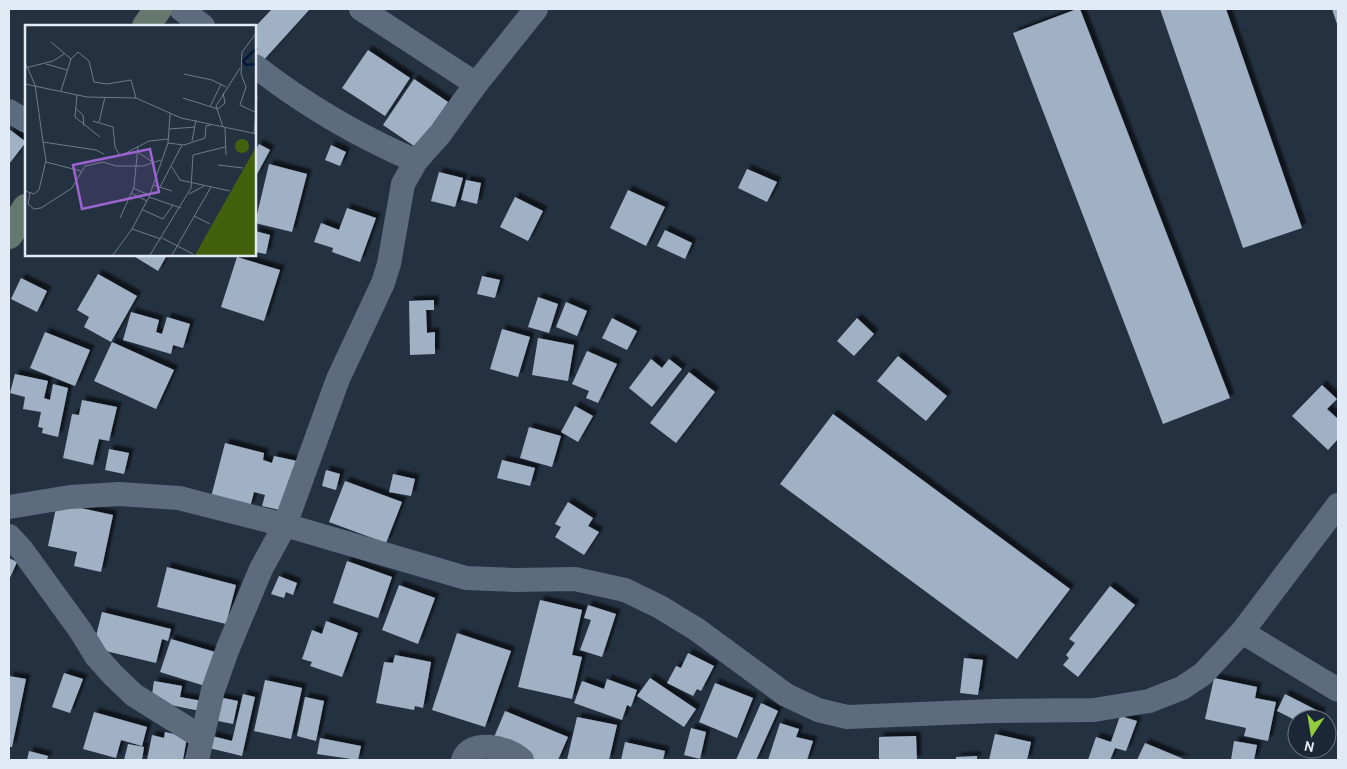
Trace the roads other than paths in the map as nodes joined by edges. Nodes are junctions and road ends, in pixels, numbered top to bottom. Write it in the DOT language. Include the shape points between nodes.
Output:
graph roads {
  1 [pos="158,9"];
  2 [pos="181,9"];
  3 [pos="361,9"];
  4 [pos="536,9"];
  5 [pos="147,25"];
  6 [pos="202,25"];
  7 [pos="256,67"];
  8 [pos="476,84"];
  9 [pos="9,111"];
  10 [pos="25,120"];
  11 [pos="416,161"];
  12 [pos="25,210"];
  13 [pos="9,235"];
  14 [pos="1338,505"];
  15 [pos="9,507"];
  16 [pos="285,525"];
  17 [pos="9,536"];
  18 [pos="1242,632"];
  19 [pos="1338,690"];
  20 [pos="202,737"];
  21 [pos="196,760"];
  22 [pos="462,760"];
  23 [pos="522,760"];
  1 -- 5 [label="street"];
  2 -- 6 [label="street"];
  3 -- 8 [label="street"];
  4 -- 8 [label="street"];
  7 -- 11 [label="street" via="316,109"];
  8 -- 11 [label="street"];
  9 -- 10 [label="street"];
  11 -- 16 [label="street" via="403,184 383,283 338,379"];
  12 -- 13 [label="street"];
  14 -- 18 [label="street"];
  15 -- 16 [label="street" via="70,497 119,494 179,498"];
  16 -- 18 [label="street" via="466,578 575,579 625,590 660,606 696,629 786,695 818,710 846,717 1094,710 1149,701 1182,688 1203,674"];
  16 -- 20 [label="street" via="257,578 228,648 213,690"];
  17 -- 20 [label="street" via="113,675 134,695"];
  18 -- 19 [label="street"];
  20 -- 21 [label="street"];
  22 -- 23 [label="street" via="470,750 480,746 502,750"];
}
